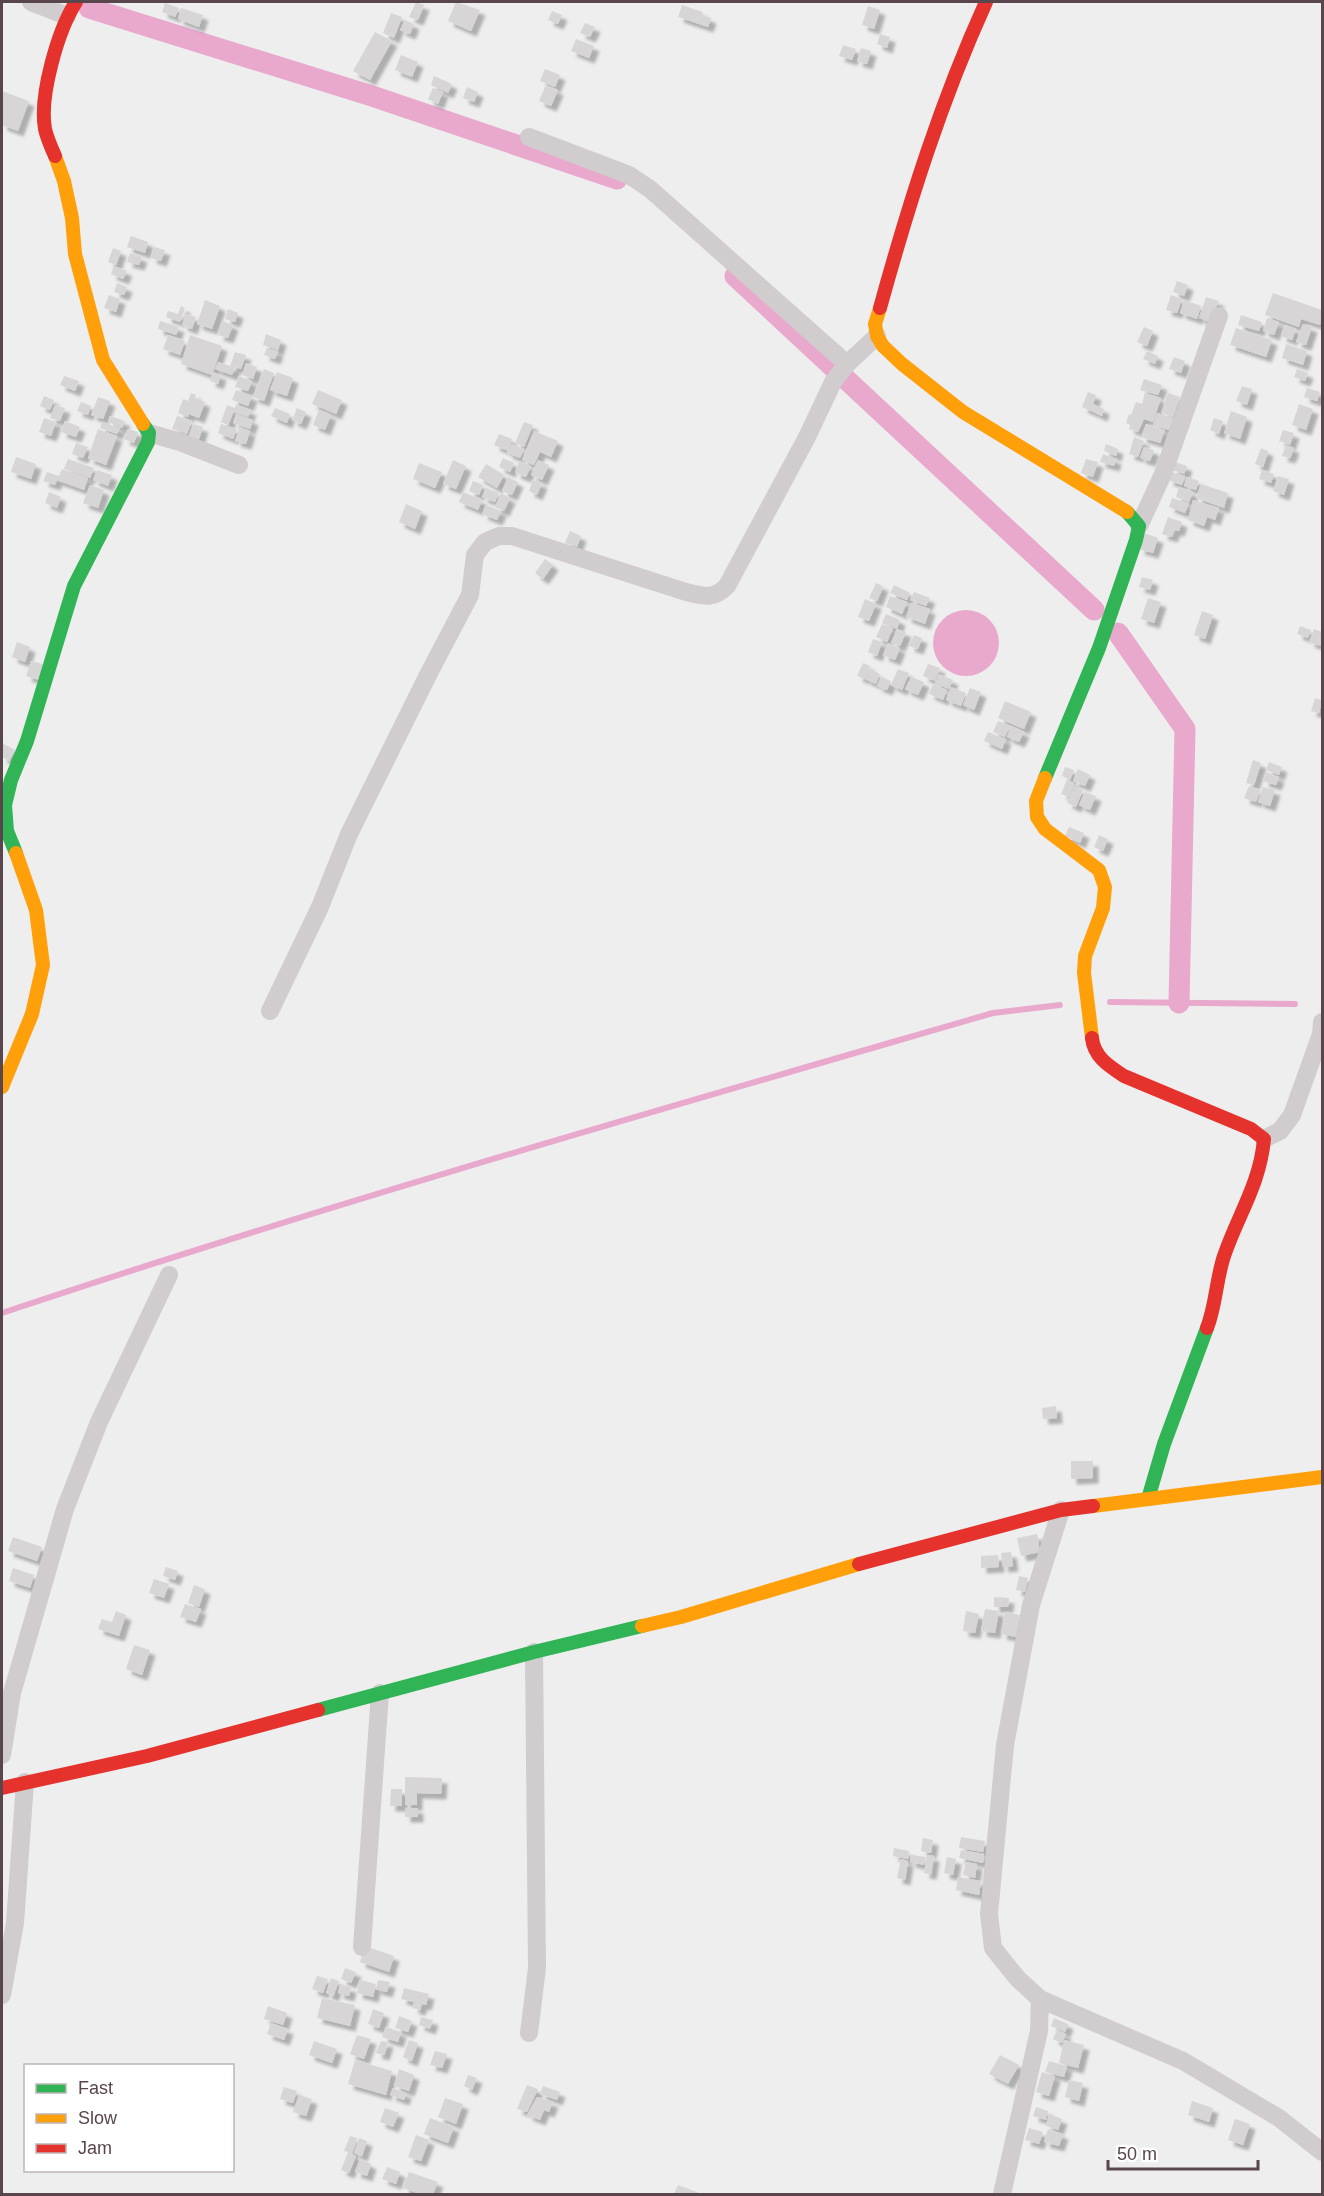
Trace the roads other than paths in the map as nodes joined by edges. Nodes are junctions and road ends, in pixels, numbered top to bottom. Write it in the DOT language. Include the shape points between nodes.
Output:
graph roads {
  1 [pos="31,2"];
  2 [pos="986,2"];
  3 [pos="71,8"];
  4 [pos="529,137"];
  5 [pos="1219,316"];
  6 [pos="877,336"];
  7 [pos="842,372"];
  8 [pos="149,433"];
  9 [pos="239,465"];
  10 [pos="1139,525"];
  11 [pos="270,1011"];
  12 [pos="1323,1022"];
  13 [pos="2,1087"];
  14 [pos="1264,1139"];
  15 [pos="169,1275"];
  16 [pos="1323,1477"];
  17 [pos="1148,1499"];
  18 [pos="1062,1510"];
  19 [pos="534,1652"];
  20 [pos="380,1693"];
  21 [pos="2,1755"];
  22 [pos="25,1782"];
  23 [pos="2,1788"];
  24 [pos="362,1947"];
  25 [pos="2,1995"];
  26 [pos="1040,1999"];
  27 [pos="529,2033"];
  28 [pos="1323,2152"];
  29 [pos="1002,2194"];
  1 -- 3 [label="street"];
  2 -- 6 [label="street" via="946,94 917,176 875,324"];
  3 -- 8 [label="street" via="54,55 44,109 45,130 64,182 75,254 103,360"];
  4 -- 7 [label="street" via="629,175 650,189"];
  5 -- 10 [label="street" via="1163,474"];
  6 -- 7 [label="street"];
  6 -- 10 [label="street" via="902,364 963,412 1130,513"];
  7 -- 11 [label="street" via="727,586 718,595 704,597 686,592 512,536 499,536 485,543 475,555 470,595 349,834 320,907"];
  8 -- 9 [label="street"];
  8 -- 13 [label="street" via="148,442 74,586 4,805 7,831 36,910 43,965 32,1014"];
  10 -- 14 [label="street" via="1099,648 1036,801 1037,817 1045,829 1099,870 1105,887 1103,908 1085,956 1093,1047 1105,1064 1124,1076 1251,1129"];
  12 -- 14 [label="street" via="1292,1115 1280,1131"];
  14 -- 17 [label="street" via="1251,1196 1224,1257 1210,1320"];
  15 -- 21 [label="street" via="99,1422 65,1509 12,1693"];
  16 -- 17 [label="street"];
  17 -- 18 [label="street"];
  18 -- 19 [label="street" via="854,1565 681,1617"];
  18 -- 26 [label="street" via="1031,1605 1005,1745 989,1914 993,1948"];
  19 -- 20 [label="street"];
  19 -- 27 [label="street" via="537,1968"];
  20 -- 22 [label="street" via="147,1756"];
  20 -- 24 [label="street"];
  22 -- 23 [label="street"];
  22 -- 25 [label="street" via="15,1923"];
  26 -- 28 [label="street" via="1183,2061 1280,2118"];
  26 -- 29 [label="street" via="1040,2031"];
}
